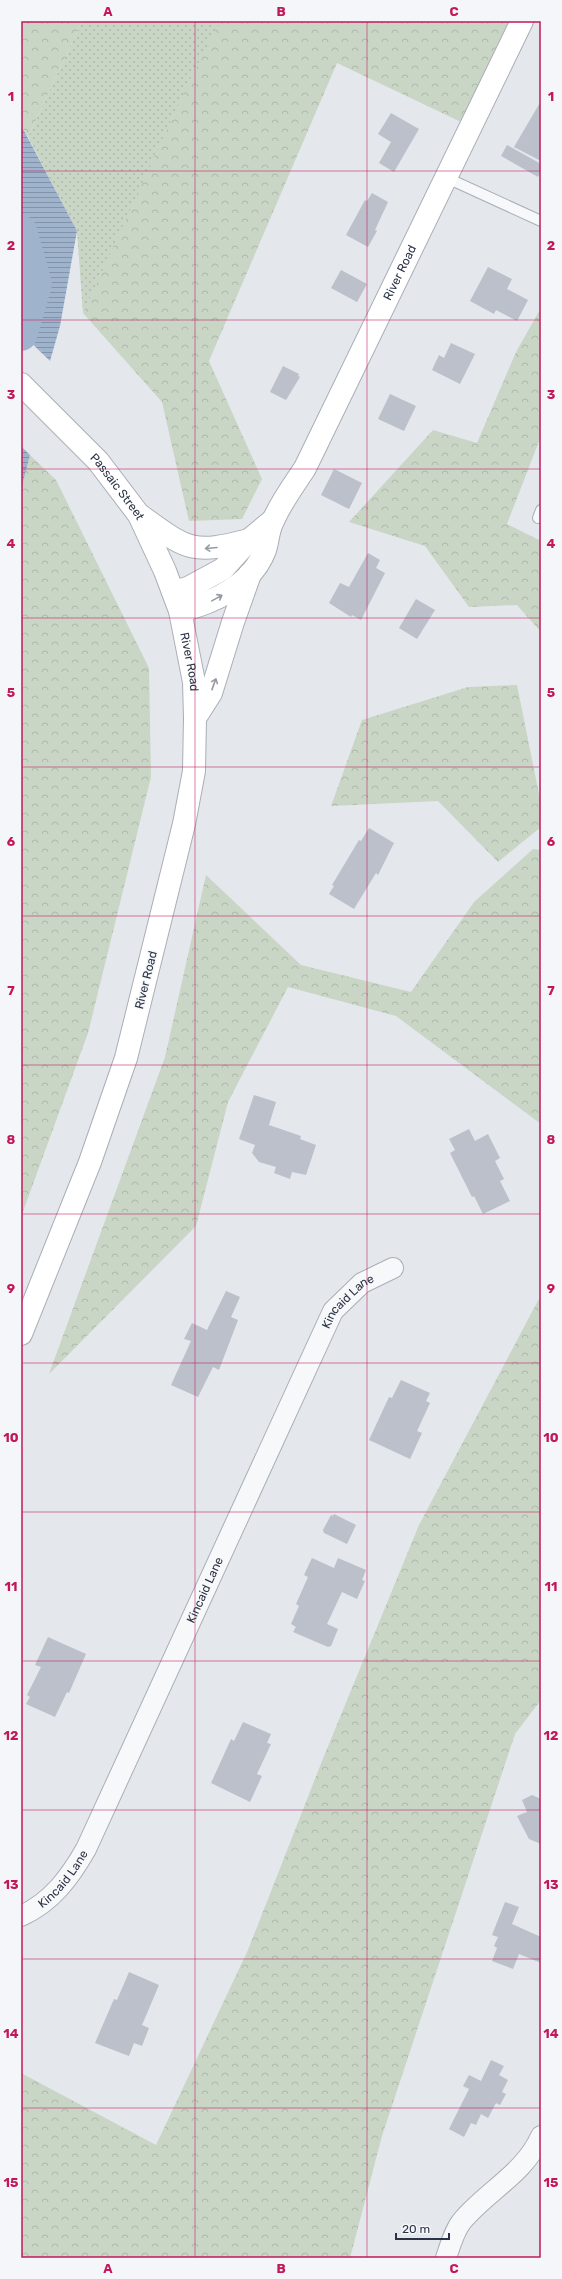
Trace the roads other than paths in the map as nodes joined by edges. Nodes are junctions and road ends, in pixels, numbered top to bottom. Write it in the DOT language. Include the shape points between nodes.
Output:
graph roads {
  1 [pos="522,21"];
  2 [pos="447,178"];
  3 [pos="541,221"];
  4 [pos="21,384"];
  5 [pos="139,515"];
  6 [pos="272,521"];
  7 [pos="249,540"];
  8 [pos="252,571"];
  9 [pos="177,602"];
  10 [pos="196,718"];
  11 [pos="393,1268"];
  12 [pos="21,1334"];
  13 [pos="21,1916"];
  14 [pos="541,2136"];
  15 [pos="446,2258"];
  1 -- 2 [label="main road, River Road"];
  2 -- 3 [label="lane"];
  2 -- 6 [label="main road, River Road" via="305,468"];
  4 -- 5 [label="main road, Passaic Street" via="98,461"];
  7 -- 5 [label="main road, one-way" via="224,547 198,549 179,543"];
  5 -- 9 [label="main road, Passaic Street"];
  6 -- 7 [label="main road"];
  6 -- 8 [label="main road" via="264,552"];
  7 -- 9 [label="main road" via="223,569 193,585"];
  9 -- 8 [label="main road, one-way" via="215,600 241,583"];
  10 -- 8 [label="main road, one-way" via="211,693"];
  9 -- 10 [label="main road, River Road" via="194,682"];
  10 -- 12 [label="main road, River Road" via="194,771 184,824 126,1058 90,1162"];
  11 -- 13 [label="street, Kincaid Lane" via="362,1283 333,1312 86,1849 59,1889"];
  14 -- 15 [label="street" via="536,2148 517,2170 461,2222"];
}
